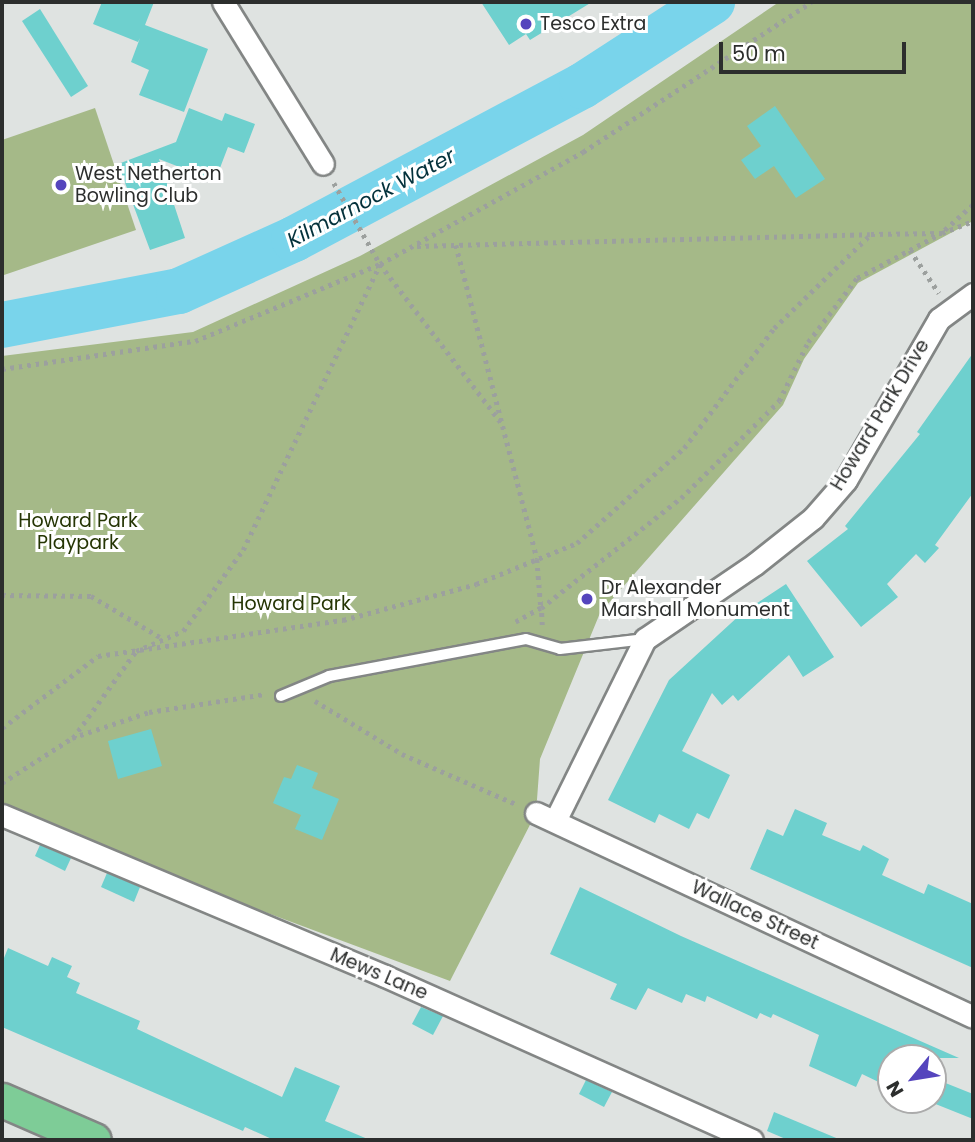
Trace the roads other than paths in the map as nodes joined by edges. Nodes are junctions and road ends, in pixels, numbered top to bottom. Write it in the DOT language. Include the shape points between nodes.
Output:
graph roads {
  1 [pos="223,2"];
  2 [pos="323,164"];
  3 [pos="973,294"];
  4 [pos="645,639"];
  5 [pos="281,696"];
  6 [pos="2,815"];
  7 [pos="545,817"];
  8 [pos="973,1017"];
  9 [pos="2,1100"];
  10 [pos="94,1140"];
  11 [pos="752,1140"];
  1 -- 2 [label="street"];
  3 -- 4 [label="street, Howard Park Drive" via="950,311 921,346 846,480 813,518"];
  4 -- 5 [label="lane" via="560,649 526,639 329,676"];
  4 -- 7 [label="street, Howard Park Drive"];
  6 -- 11 [label="street, Mews Lane" via="385,976"];
  7 -- 8 [label="street, Wallace Street"];
  9 -- 10 [label="main road"];
}
